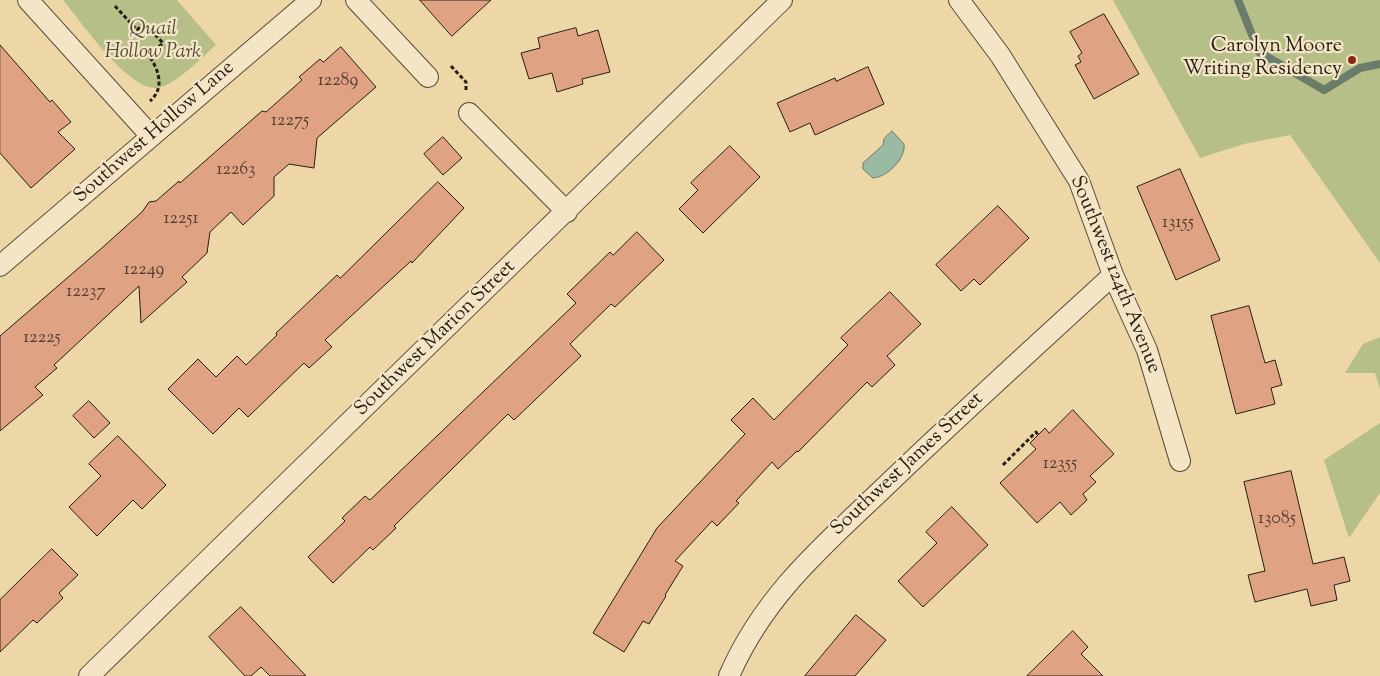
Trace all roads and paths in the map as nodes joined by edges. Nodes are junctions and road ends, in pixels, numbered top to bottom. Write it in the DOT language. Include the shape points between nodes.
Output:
graph roads {
  1 [pos="28,0"];
  2 [pos="311,0"];
  3 [pos="356,0"];
  4 [pos="782,0"];
  5 [pos="959,0"];
  6 [pos="115,6"];
  7 [pos="428,77"];
  8 [pos="469,113"];
  9 [pos="133,116"];
  10 [pos="151,136"];
  11 [pos="567,212"];
  12 [pos="0,266"];
  13 [pos="1113,275"];
  14 [pos="1038,435"];
  15 [pos="1180,461"];
  16 [pos="1003,465"];
  17 [pos="89,676"];
  18 [pos="730,676"];
  1 -- 9 [label="street"];
  2 -- 10 [label="street, Southwest Hollow Lane"];
  3 -- 7 [label="street"];
  4 -- 11 [label="street, Southwest Marion Street"];
  5 -- 13 [label="street, Southwest 124th Avenue" via="1000,55 1079,181"];
  6 -- 9 [label="path" via="137,30 144,23 163,43 149,56 158,70 159,92"];
  7 -- 8 [label="path" via="448,63 466,82 465,105"];
  8 -- 11 [label="street"];
  9 -- 10 [label="street"];
  10 -- 12 [label="street, Southwest Hollow Lane"];
  11 -- 17 [label="street, Southwest Marion Street"];
  13 -- 15 [label="street, Southwest 124th Avenue" via="1147,350"];
  13 -- 18 [label="street, Southwest James Street" via="957,418 790,579 756,624"];
  14 -- 16 [label="path" via="1036,432"];
}
